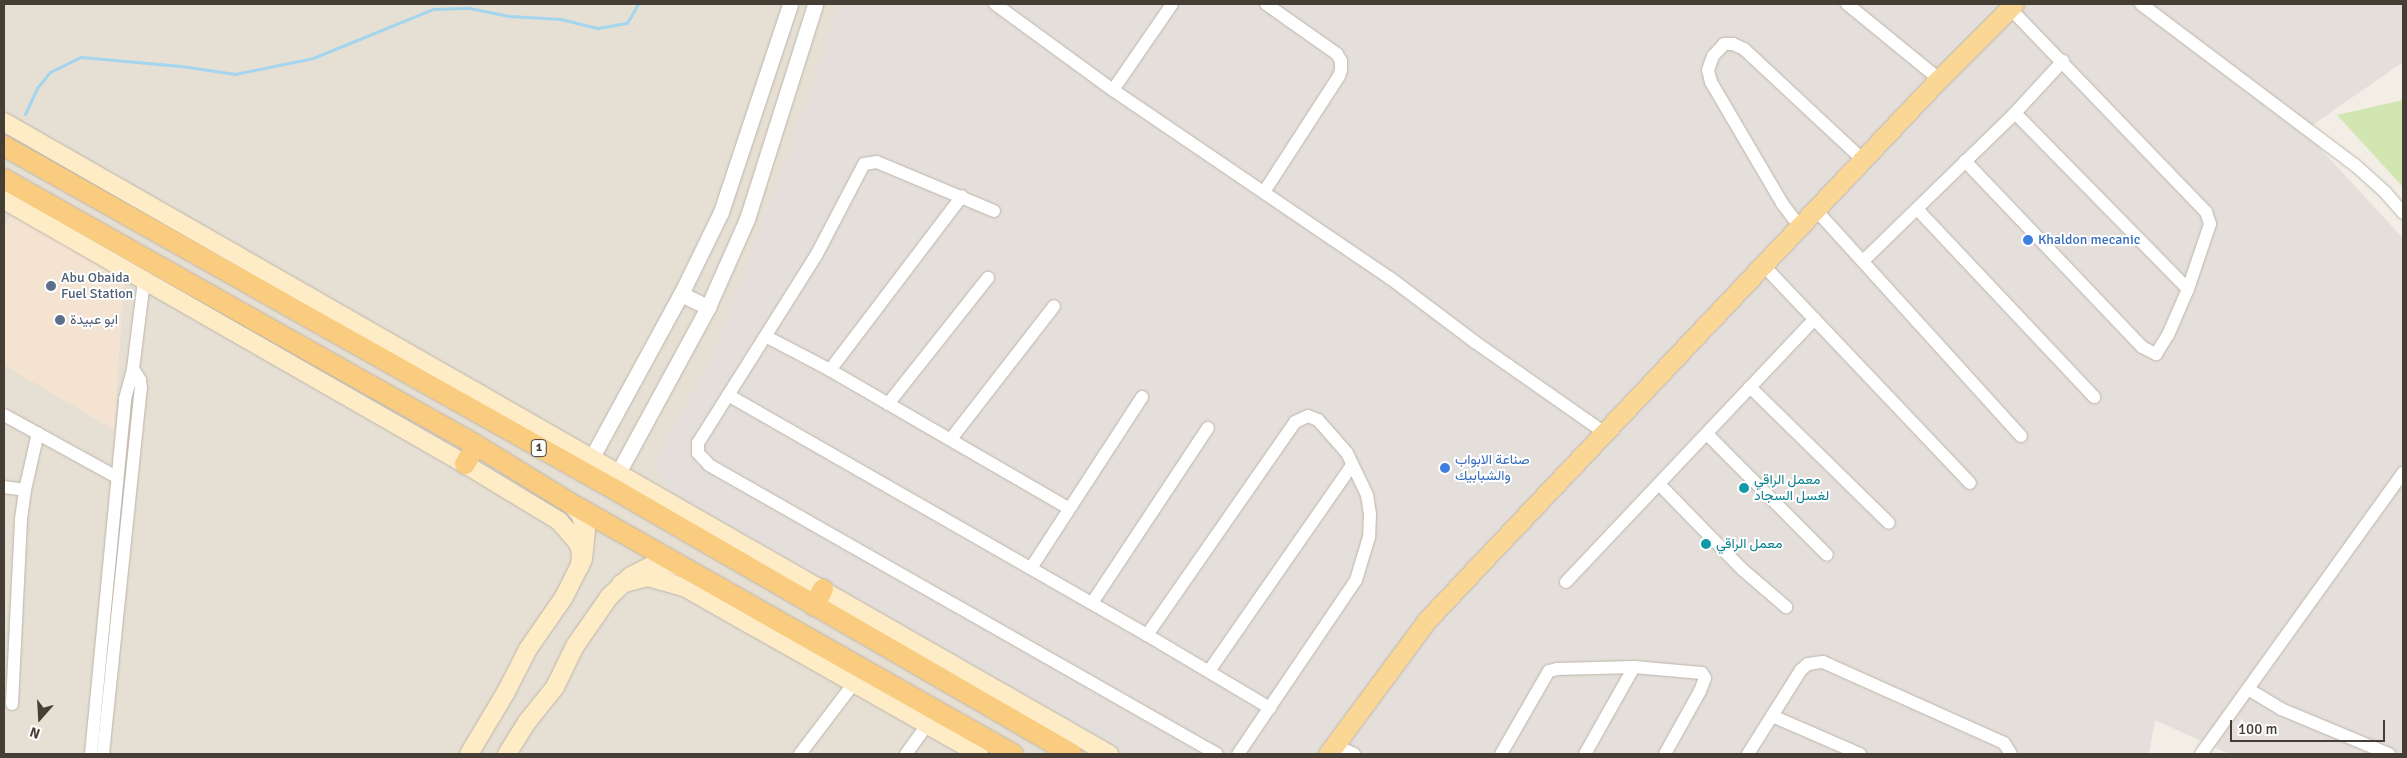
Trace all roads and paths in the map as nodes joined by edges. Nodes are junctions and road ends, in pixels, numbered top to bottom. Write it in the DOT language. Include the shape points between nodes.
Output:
graph roads {
  1 [pos="790,4"];
  2 [pos="815,4"];
  3 [pos="995,4"];
  4 [pos="1172,4"];
  5 [pos="1266,4"];
  6 [pos="1847,4"];
  7 [pos="2141,4"];
  8 [pos="2012,6"];
  9 [pos="2063,61"];
  10 [pos="1939,79"];
  11 [pos="1113,90"];
  12 [pos="2015,113"];
  13 [pos="4,122"];
  14 [pos="4,146"];
  15 [pos="1863,160"];
  16 [pos="1965,161"];
  17 [pos="4,179"];
  18 [pos="1264,192"];
  19 [pos="962,196"];
  20 [pos="4,200"];
  21 [pos="1816,210"];
  22 [pos="1918,210"];
  23 [pos="994,211"];
  24 [pos="2403,213"];
  25 [pos="1800,227"];
  26 [pos="1863,261"];
  27 [pos="1764,266"];
  28 [pos="988,278"];
  29 [pos="144,281"];
  30 [pos="2188,289"];
  31 [pos="680,294"];
  32 [pos="1054,306"];
  33 [pos="708,307"];
  34 [pos="1815,318"];
  35 [pos="767,337"];
  36 [pos="133,369"];
  37 [pos="830,370"];
  38 [pos="1750,387"];
  39 [pos="459,392"];
  40 [pos="728,395"];
  41 [pos="1142,397"];
  42 [pos="2094,397"];
  43 [pos="888,404"];
  44 [pos="4,416"];
  45 [pos="1208,428"];
  46 [pos="38,433"];
  47 [pos="1605,433"];
  48 [pos="1707,434"];
  49 [pos="2021,436"];
  50 [pos="951,439"];
  51 [pos="476,445"];
  52 [pos="592,457"];
  53 [pos="465,464"];
  54 [pos="1352,465"];
  55 [pos="618,473"];
  56 [pos="2403,473"];
  57 [pos="117,477"];
  58 [pos="1970,483"];
  59 [pos="1659,484"];
  60 [pos="4,487"];
  61 [pos="24,490"];
  62 [pos="570,503"];
  63 [pos="1068,508"];
  64 [pos="1889,523"];
  65 [pos="1827,555"];
  66 [pos="580,566"];
  67 [pos="1031,568"];
  68 [pos="685,569"];
  69 [pos="1566,582"];
  70 [pos="621,584"];
  71 [pos="818,597"];
  72 [pos="1092,603"];
  73 [pos="1786,607"];
  74 [pos="1147,635"];
  75 [pos="787,636"];
  76 [pos="8,665"];
  77 [pos="1634,667"];
  78 [pos="1209,671"];
  79 [pos="854,682"];
  80 [pos="2248,689"];
  81 [pos="12,704"];
  82 [pos="1270,708"];
  83 [pos="1772,716"];
  84 [pos="927,725"];
  85 [pos="518,746"];
  86 [pos="1331,749"];
  87 [pos="91,754"];
  88 [pos="102,754"];
  89 [pos="469,754"];
  90 [pos="507,754"];
  91 [pos="800,754"];
  92 [pos="906,754"];
  93 [pos="979,754"];
  94 [pos="1013,754"];
  95 [pos="1072,754"];
  96 [pos="1109,754"];
  97 [pos="1217,754"];
  98 [pos="1238,754"];
  99 [pos="1354,754"];
  100 [pos="1501,754"];
  101 [pos="1585,754"];
  102 [pos="1665,754"];
  103 [pos="1748,754"];
  104 [pos="1860,754"];
  105 [pos="2011,754"];
  106 [pos="2201,754"];
  107 [pos="2389,754"];
  1 -- 31 [label="street" via="730,187"];
  2 -- 33 [label="street" via="756,197"];
  3 -- 11 [label="street"];
  4 -- 11 [label="street"];
  5 -- 18 [label="street" via="1337,54 1341,70"];
  6 -- 10 [label="street"];
  7 -- 24 [label="street" via="2355,165"];
  8 -- 9 [label="street"];
  8 -- 10 [label="main road"];
  9 -- 12 [label="street"];
  9 -- 30 [label="street" via="2206,212 2210,224"];
  10 -- 15 [label="main road"];
  11 -- 18 [label="street"];
  12 -- 16 [label="street"];
  12 -- 30 [label="street"];
  13 -- 39 [label="main road"];
  14 -- 39 [label="highway, 1"];
  15 -- 21 [label="main road"];
  15 -- 25 [label="street" via="1744,49 1724,44 1713,56 1708,70 1711,82 1782,203"];
  16 -- 22 [label="street"];
  16 -- 30 [label="street" via="2142,347 2156,354"];
  17 -- 51 [label="highway, 1"];
  18 -- 47 [label="street"];
  19 -- 23 [label="street"];
  19 -- 35 [label="street" via="877,162 864,164"];
  19 -- 37 [label="street"];
  20 -- 29 [label="main road"];
  21 -- 25 [label="main road"];
  21 -- 26 [label="street"];
  22 -- 26 [label="street"];
  22 -- 42 [label="street"];
  25 -- 27 [label="main road"];
  26 -- 49 [label="street"];
  27 -- 34 [label="street"];
  27 -- 47 [label="main road"];
  28 -- 43 [label="street"];
  29 -- 36 [label="street"];
  29 -- 53 [label="main road"];
  31 -- 33 [label="street"];
  31 -- 52 [label="street"];
  32 -- 50 [label="street"];
  33 -- 55 [label="street"];
  34 -- 38 [label="street"];
  34 -- 58 [label="street"];
  35 -- 37 [label="street"];
  35 -- 40 [label="street"];
  36 -- 57 [label="street" via="126,398"];
  36 -- 88 [label="street" via="140,380 140,389"];
  37 -- 43 [label="street"];
  38 -- 48 [label="street"];
  38 -- 64 [label="street"];
  39 -- 52 [label="main road"];
  39 -- 71 [label="highway, 1"];
  40 -- 67 [label="street"];
  40 -- 97 [label="street" via="698,443 698,453 709,465"];
  41 -- 63 [label="street"];
  43 -- 50 [label="street"];
  44 -- 46 [label="street"];
  45 -- 72 [label="street"];
  46 -- 57 [label="street"];
  46 -- 61 [label="street"];
  47 -- 86 [label="main road" via="1428,619"];
  48 -- 59 [label="street"];
  48 -- 65 [label="street"];
  50 -- 63 [label="street"];
  51 -- 53 [label="highway"];
  51 -- 62 [label="highway, 1"];
  52 -- 55 [label="main road"];
  53 -- 66 [label="main road" via="563,525 578,543"];
  54 -- 74 [label="street" via="1347,453 1318,420 1308,416 1295,422"];
  54 -- 78 [label="street"];
  54 -- 82 [label="street" via="1367,495 1370,514 1369,537 1359,573"];
  55 -- 71 [label="main road"];
  56 -- 80 [label="street"];
  57 -- 87 [label="street"];
  59 -- 69 [label="street"];
  59 -- 73 [label="street" via="1743,570"];
  60 -- 61 [label="street"];
  61 -- 76 [label="street"];
  62 -- 66 [label="main road" via="580,514 586,531"];
  62 -- 68 [label="highway, 1"];
  63 -- 67 [label="street"];
  66 -- 89 [label="main road" via="564,597 528,649"];
  67 -- 72 [label="street"];
  68 -- 70 [label="main road" via="668,564 649,567"];
  68 -- 75 [label="highway, 1"];
  70 -- 75 [label="main road" via="648,577 673,582"];
  70 -- 85 [label="main road" via="600,608 575,646 555,687 527,722"];
  71 -- 95 [label="highway, 1"];
  71 -- 96 [label="main road"];
  72 -- 74 [label="street"];
  74 -- 78 [label="street"];
  75 -- 79 [label="main road"];
  75 -- 94 [label="highway, 1"];
  76 -- 81 [label="street"];
  77 -- 100 [label="street" via="1548,671"];
  77 -- 101 [label="street"];
  77 -- 102 [label="street" via="1702,673 1705,678"];
  78 -- 82 [label="street"];
  79 -- 84 [label="main road"];
  79 -- 91 [label="street"];
  80 -- 106 [label="street"];
  80 -- 107 [label="street" via="2281,709"];
  82 -- 98 [label="street"];
  83 -- 103 [label="street"];
  83 -- 104 [label="street"];
  83 -- 105 [label="street" via="1801,670 1808,664 1823,662 2004,744"];
  84 -- 92 [label="street"];
  84 -- 93 [label="main road"];
  85 -- 90 [label="main road"];
  86 -- 99 [label="street"];
}
